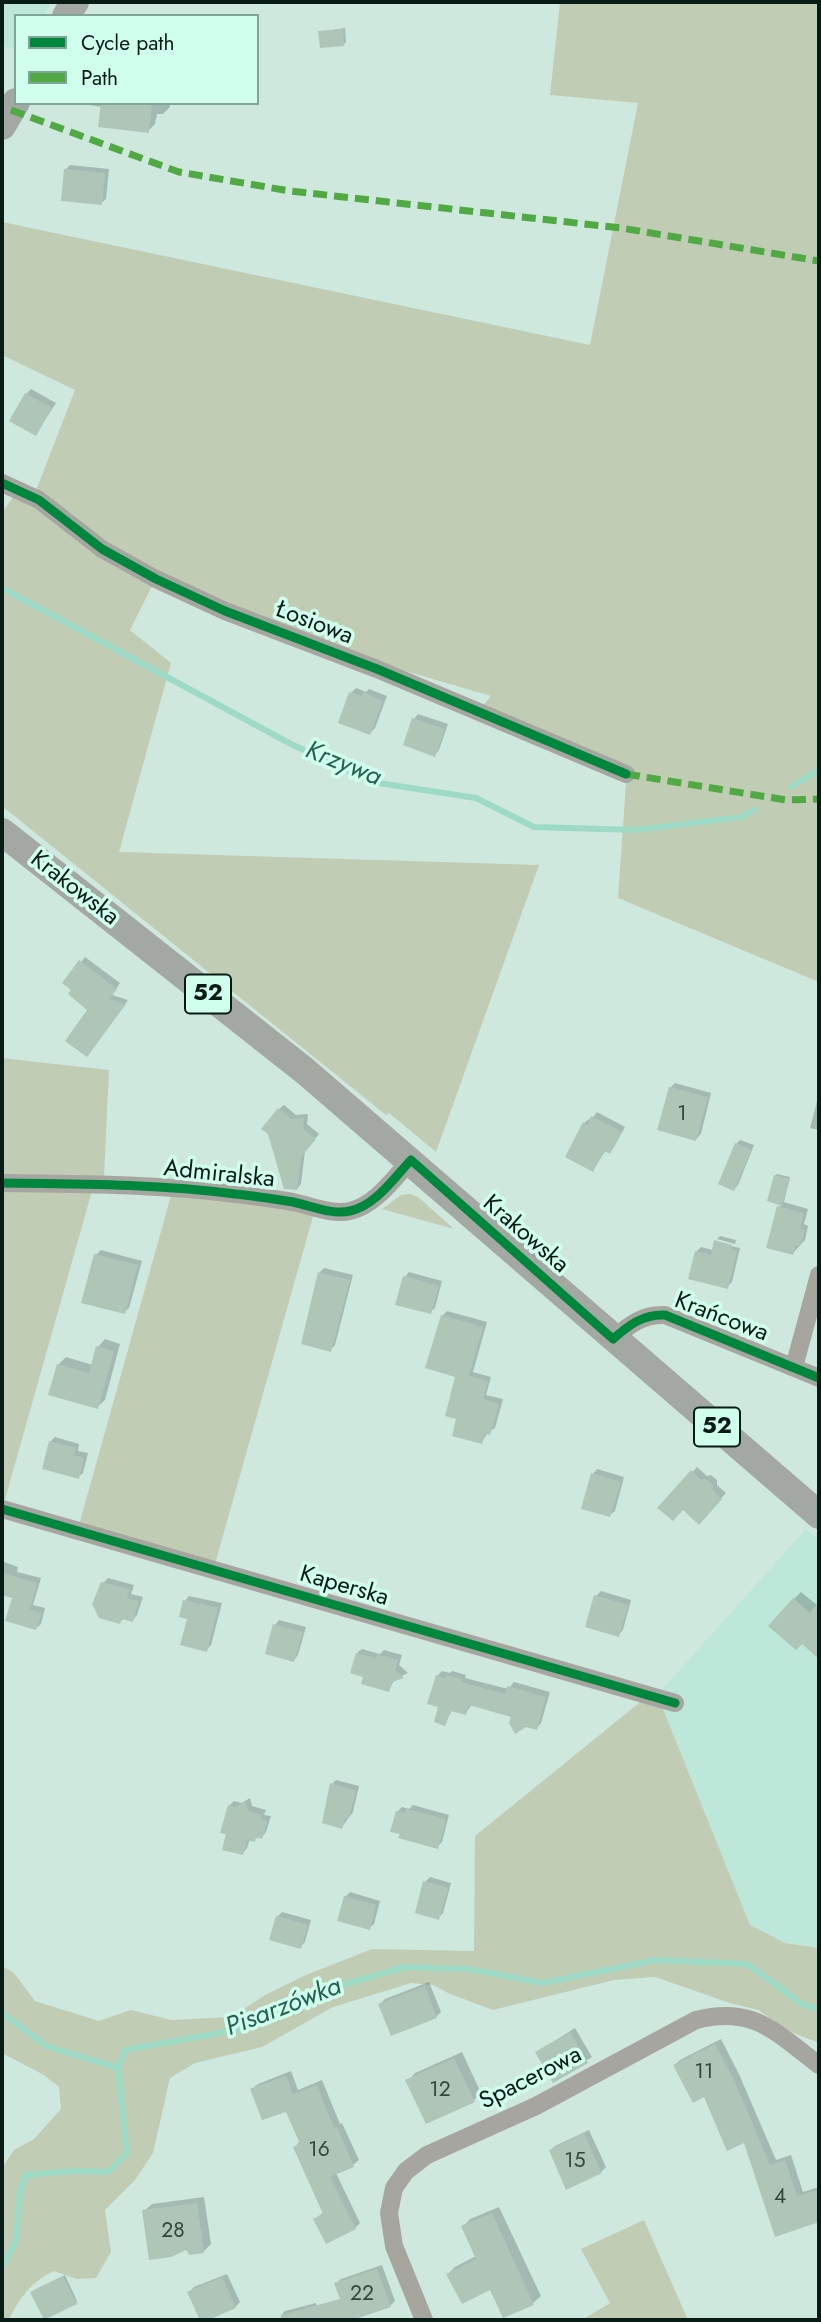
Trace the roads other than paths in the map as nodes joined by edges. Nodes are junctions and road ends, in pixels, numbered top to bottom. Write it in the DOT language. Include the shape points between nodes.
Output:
graph roads {
  1 [pos="15,105"];
  2 [pos="2,127"];
  3 [pos="2,483"];
  4 [pos="626,774"];
  5 [pos="2,832"];
  6 [pos="411,1160"];
  7 [pos="2,1182"];
  8 [pos="819,1275"];
  9 [pos="613,1339"];
  10 [pos="794,1367"];
  11 [pos="819,1378"];
  12 [pos="2,1509"];
  13 [pos="819,1515"];
  14 [pos="675,1703"];
  15 [pos="819,2065"];
  16 [pos="424,2320"];
  1 -- 2 [label="main road"];
  3 -- 4 [label="street, Łosiowa" via="39,500 102,549 156,579"];
  5 -- 6 [label="main road, Krakowska / 52"];
  6 -- 7 [label="street, Admiralska" via="365,1205 337,1212 173,1188"];
  6 -- 9 [label="main road, Krakowska / 52"];
  8 -- 10 [label="street"];
  9 -- 10 [label="street, Krańcowa" via="641,1318 665,1315"];
  9 -- 13 [label="main road, Krakowska / 52"];
  10 -- 11 [label="street, Krańcowa"];
  12 -- 14 [label="street, Kaperska"];
  15 -- 16 [label="street, Spacerowa" via="766,2025 719,2014 696,2020 536,2106 427,2155 406,2171 394,2188 389,2213 394,2246"];
}
